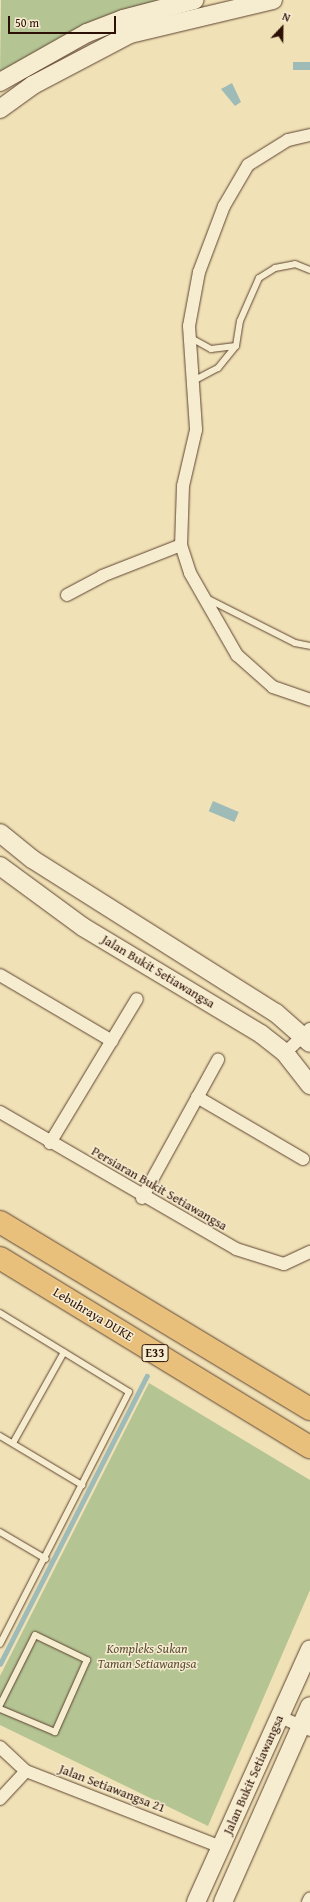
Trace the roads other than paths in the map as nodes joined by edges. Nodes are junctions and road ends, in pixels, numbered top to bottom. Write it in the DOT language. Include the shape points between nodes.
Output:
graph roads {
  1 [pos="195,0"];
  2 [pos="273,0"];
  3 [pos="0,82"];
  4 [pos="0,109"];
  5 [pos="310,135"];
  6 [pos="310,270"];
  7 [pos="191,338"];
  8 [pos="236,346"];
  9 [pos="195,380"];
  10 [pos="181,546"];
  11 [pos="67,595"];
  12 [pos="204,598"];
  13 [pos="310,646"];
  14 [pos="310,700"];
  15 [pos="0,833"];
  16 [pos="0,866"];
  17 [pos="0,975"];
  18 [pos="137,999"];
  19 [pos="308,1036"];
  20 [pos="112,1041"];
  21 [pos="285,1053"];
  22 [pos="218,1060"];
  23 [pos="310,1085"];
  24 [pos="197,1097"];
  25 [pos="0,1112"];
  26 [pos="50,1143"];
  27 [pos="303,1159"];
  28 [pos="142,1198"];
  29 [pos="0,1222"];
  30 [pos="310,1252"];
  31 [pos="0,1258"];
  32 [pos="0,1314"];
  33 [pos="64,1352"];
  34 [pos="310,1409"];
  35 [pos="0,1436"];
  36 [pos="13,1443"];
  37 [pos="310,1447"];
  38 [pos="82,1485"];
  39 [pos="0,1532"];
  40 [pos="46,1559"];
  41 [pos="0,1644"];
  42 [pos="310,1648"];
  43 [pos="0,1705"];
  44 [pos="310,1706"];
  45 [pos="0,1709"];
  46 [pos="280,1717"];
  47 [pos="306,1728"];
  48 [pos="0,1747"];
  49 [pos="26,1771"];
  50 [pos="0,1799"];
  51 [pos="221,1847"];
  52 [pos="310,1898"];
  53 [pos="196,1902"];
  54 [pos="224,1902"];
  55 [pos="308,1902"];
  1 -- 3 [label="street" via="123,19 87,33"];
  2 -- 4 [label="street" via="130,34 33,85"];
  5 -- 7 [label="street" via="288,140 248,165 224,206 199,272 189,326"];
  6 -- 8 [label="lane" via="295,264 274,268 259,278 240,322"];
  7 -- 8 [label="lane" via="211,349"];
  7 -- 9 [label="street"];
  8 -- 9 [label="lane" via="218,368"];
  9 -- 10 [label="street" via="196,430 183,486"];
  10 -- 11 [label="street" via="102,576"];
  10 -- 12 [label="street" via="190,573"];
  12 -- 13 [label="lane" via="295,642"];
  12 -- 14 [label="street" via="237,655 273,687"];
  15 -- 19 [label="street, Jalan Bukit Setiawangsa" via="32,859 276,1013"];
  16 -- 21 [label="street, Jalan Bukit Setiawangsa" via="83,927 262,1034"];
  17 -- 20 [label="street"];
  18 -- 20 [label="street"];
  19 -- 21 [label="street"];
  20 -- 26 [label="street"];
  21 -- 23 [label="street, Jalan Bukit Setiawangsa"];
  22 -- 24 [label="street"];
  24 -- 27 [label="street"];
  24 -- 28 [label="street"];
  25 -- 26 [label="street, Persiaran Bukit Setiawangsa"];
  26 -- 28 [label="street, Persiaran Bukit Setiawangsa"];
  28 -- 30 [label="street, Persiaran Bukit Setiawangsa" via="236,1249 284,1264"];
  29 -- 34 [label="highway, E33"];
  31 -- 37 [label="highway, Lebuhraya DUKE / E33"];
  32 -- 33 [label="lane"];
  33 -- 36 [label="lane"];
  33 -- 38 [label="lane" via="129,1392"];
  35 -- 36 [label="lane"];
  36 -- 38 [label="lane"];
  38 -- 40 [label="lane"];
  39 -- 40 [label="lane"];
  40 -- 41 [label="lane"];
  42 -- 46 [label="street, Jalan Bukit Setiawangsa"];
  43 -- 45 [label="lane" via="35,1635 87,1660 55,1732"];
  44 -- 47 [label="street, Jalan Bukit Setiawangsa"];
  46 -- 47 [label="street"];
  46 -- 51 [label="street, Jalan Bukit Setiawangsa"];
  47 -- 54 [label="street, Jalan Bukit Setiawangsa"];
  48 -- 49 [label="street, Jalan Setiawangsa 21"];
  49 -- 50 [label="street"];
  49 -- 51 [label="street, Jalan Setiawangsa 21"];
  51 -- 53 [label="street, Jalan Bukit Setiawangsa"];
  52 -- 55 [label="street"];
}
